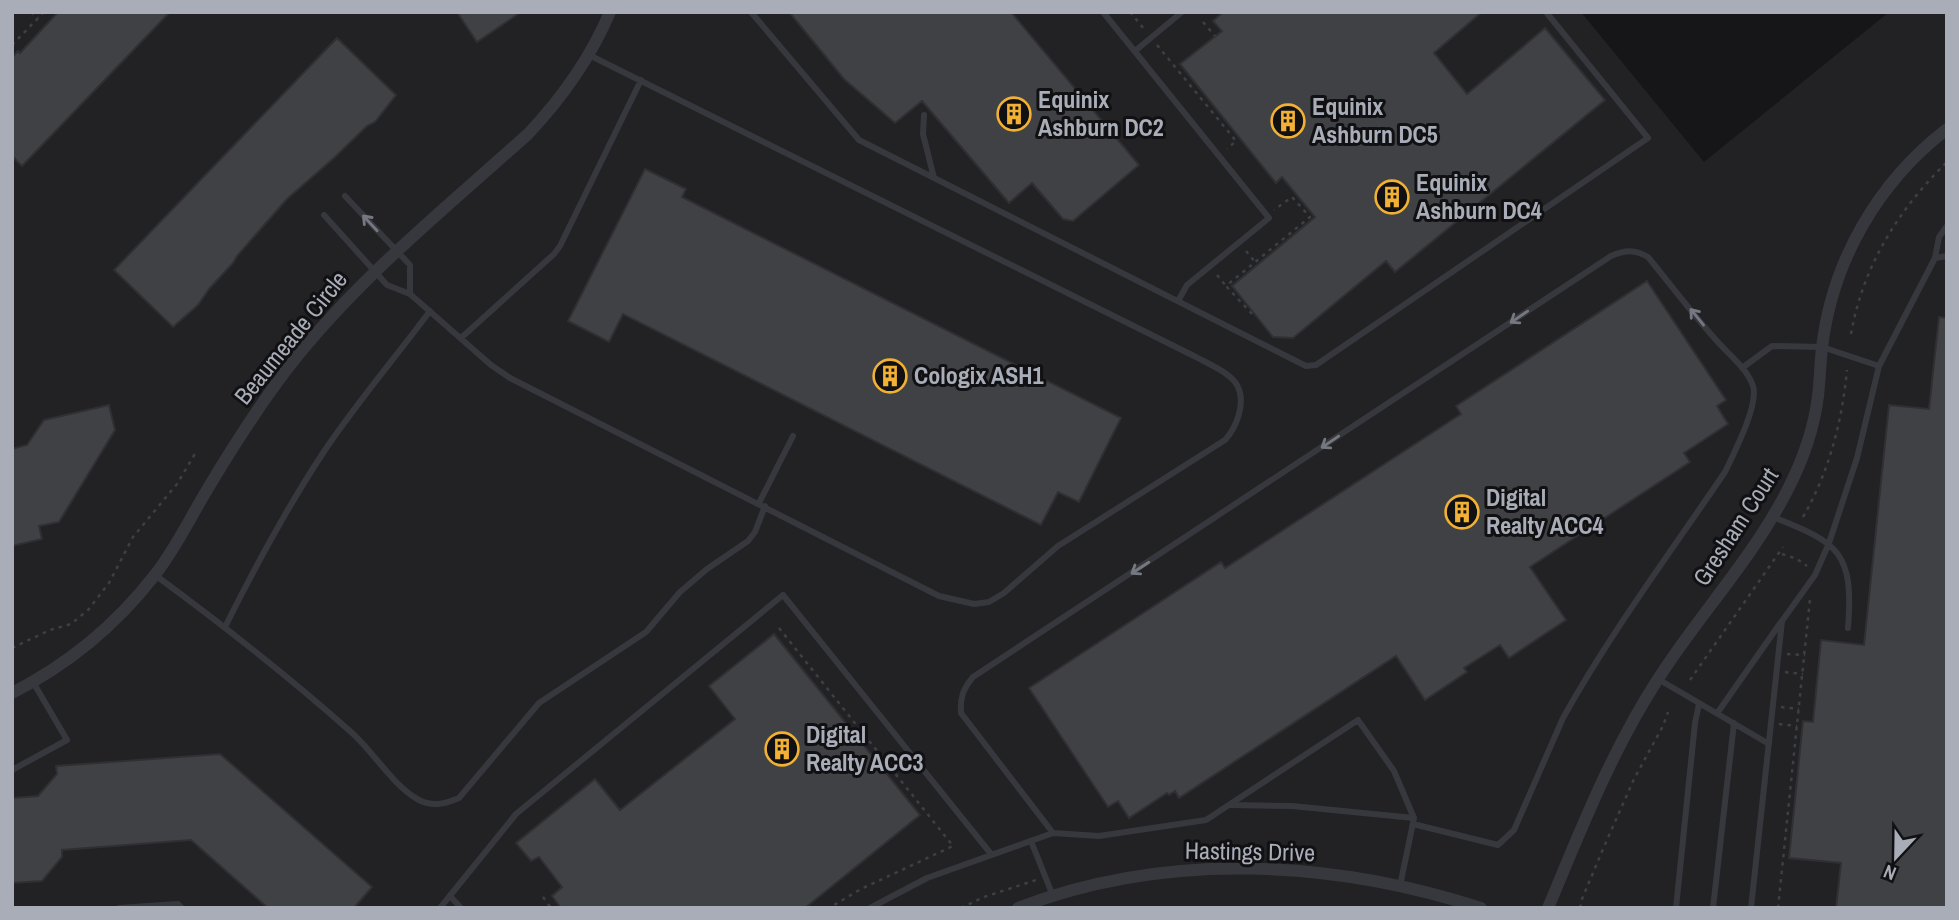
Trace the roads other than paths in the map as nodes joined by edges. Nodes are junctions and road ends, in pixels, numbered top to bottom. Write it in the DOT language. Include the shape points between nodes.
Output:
graph roads {
  1 [pos="610,12"];
  2 [pos="751,12"];
  3 [pos="1103,12"];
  4 [pos="1182,12"];
  5 [pos="1546,12"];
  6 [pos="1135,51"];
  7 [pos="589,55"];
  8 [pos="641,80"];
  9 [pos="924,115"];
  10 [pos="1947,129"];
  11 [pos="934,178"];
  12 [pos="345,196"];
  13 [pos="324,215"];
  14 [pos="1947,226"];
  15 [pos="396,251"];
  16 [pos="1947,256"];
  17 [pos="1935,258"];
  18 [pos="374,272"];
  19 [pos="410,293"];
  20 [pos="1178,301"];
  21 [pos="430,311"];
  22 [pos="461,338"];
  23 [pos="1822,347"];
  24 [pos="1879,366"];
  25 [pos="1742,368"];
  26 [pos="793,436"];
  27 [pos="762,505"];
  28 [pos="1773,517"];
  29 [pos="1829,543"];
  30 [pos="155,575"];
  31 [pos="1782,621"];
  32 [pos="225,627"];
  33 [pos="1848,628"];
  34 [pos="1658,679"];
  35 [pos="33,682"];
  36 [pos="12,693"];
  37 [pos="1699,704"];
  38 [pos="1718,712"];
  39 [pos="1734,723"];
  40 [pos="1769,744"];
  41 [pos="12,770"];
  42 [pos="1228,805"];
  43 [pos="1414,821"];
  44 [pos="1053,833"];
  45 [pos="1031,841"];
  46 [pos="991,853"];
  47 [pos="1400,886"];
  48 [pos="450,896"];
  49 [pos="1054,896"];
  50 [pos="119,908"];
  51 [pos="182,908"];
  52 [pos="440,908"];
  53 [pos="461,908"];
  54 [pos="870,908"];
  55 [pos="1018,908"];
  56 [pos="1481,908"];
  57 [pos="1548,908"];
  58 [pos="1676,908"];
  59 [pos="1713,908"];
  60 [pos="1751,908"];
  1 -- 7 [label="street, Beaumeade Circle"];
  2 -- 11 [label="lane" via="859,140"];
  3 -- 6 [label="lane"];
  4 -- 6 [label="lane"];
  5 -- 20 [label="lane" via="1648,138 1316,365 1306,366"];
  6 -- 20 [label="lane" via="1269,218 1186,285"];
  7 -- 8 [label="lane"];
  7 -- 15 [label="street, Beaumeade Circle" via="563,95 528,134"];
  8 -- 22 [label="lane" via="560,246"];
  8 -- 27 [label="lane" via="1196,357 1238,387 1238,419 1225,440 1058,546 989,602 974,604 939,596"];
  9 -- 11 [label="lane" via="923,134"];
  10 -- 23 [label="street, Gresham Court" via="1921,149 1886,188 1864,222 1832,301"];
  11 -- 20 [label="lane"];
  15 -- 12 [label="lane, one-way"];
  13 -- 18 [label="lane"];
  14 -- 17 [label="lane" via="1939,237"];
  15 -- 18 [label="street, Beaumeade Circle"];
  15 -- 19 [label="lane" via="410,265"];
  16 -- 17 [label="lane"];
  17 -- 24 [label="lane"];
  18 -- 19 [label="lane" via="387,285"];
  18 -- 30 [label="street, Beaumeade Circle" via="278,380"];
  19 -- 21 [label="lane"];
  21 -- 22 [label="lane"];
  21 -- 32 [label="lane" via="318,460"];
  22 -- 27 [label="lane" via="510,378"];
  23 -- 24 [label="lane"];
  23 -- 25 [label="lane" via="1772,346"];
  23 -- 28 [label="street, Gresham Court" via="1818,396 1807,443"];
  24 -- 29 [label="lane" via="1857,458"];
  25 -- 43 [label="lane" via="1754,387 1751,408 1726,472 1573,700 1514,830 1498,845"];
  25 -- 44 [label="lane, one-way" via="1648,257 1624,250 973,677 964,688 961,713"];
  26 -- 27 [label="lane"];
  27 -- 32 [label="lane" via="748,541 680,593 646,632 539,703 459,798 446,803 430,804 409,794 363,742"];
  28 -- 29 [label="lane"];
  28 -- 34 [label="street, Gresham Court"];
  29 -- 31 [label="lane" via="1815,575"];
  29 -- 33 [label="lane" via="1842,558 1846,572"];
  30 -- 32 [label="lane"];
  30 -- 35 [label="street, Beaumeade Circle" via="90,645"];
  31 -- 38 [label="lane"];
  31 -- 40 [label="lane"];
  34 -- 37 [label="lane"];
  34 -- 57 [label="street, Gresham Court" via="1596,793"];
  35 -- 36 [label="street, Beaumeade Circle"];
  35 -- 41 [label="lane" via="67,740"];
  37 -- 38 [label="lane"];
  37 -- 58 [label="lane"];
  38 -- 39 [label="lane"];
  39 -- 40 [label="lane"];
  39 -- 59 [label="lane"];
  40 -- 60 [label="lane"];
  42 -- 43 [label="lane" via="1292,806"];
  42 -- 43 [label="lane" via="1358,720 1394,771"];
  42 -- 44 [label="lane" via="1206,820 1099,836"];
  43 -- 47 [label="lane"];
  44 -- 45 [label="lane"];
  45 -- 46 [label="lane"];
  45 -- 49 [label="lane"];
  46 -- 48 [label="lane" via="783,596 516,814"];
  46 -- 54 [label="lane" via="927,878"];
  47 -- 49 [label="street, Hastings Drive" via="1307,872 1218,868 1120,880"];
  47 -- 56 [label="street, Hastings Drive"];
  48 -- 52 [label="lane"];
  48 -- 53 [label="lane"];
  49 -- 55 [label="street, Hastings Drive"];
  50 -- 51 [label="lane" via="178,904"];
}
